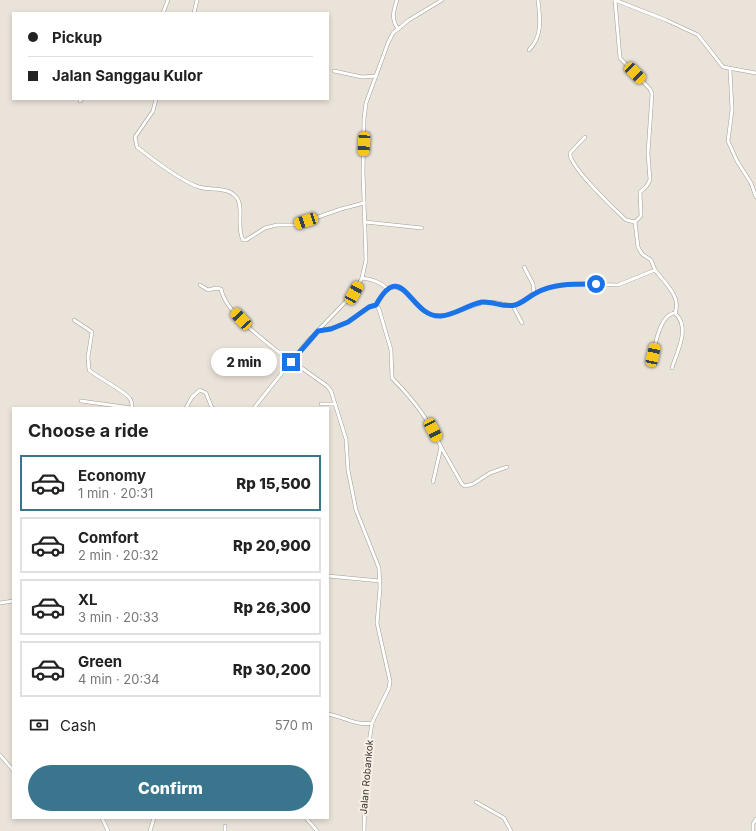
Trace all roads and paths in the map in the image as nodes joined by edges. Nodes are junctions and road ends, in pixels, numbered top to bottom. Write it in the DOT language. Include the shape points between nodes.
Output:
graph roads {
  1 [pos="168,0"];
  2 [pos="197,0"];
  3 [pos="397,0"];
  4 [pos="442,0"];
  5 [pos="538,0"];
  6 [pos="615,0"];
  7 [pos="163,12"];
  8 [pos="194,12"];
  9 [pos="398,29"];
  10 [pos="529,50"];
  11 [pos="730,70"];
  12 [pos="334,71"];
  13 [pos="756,73"];
  14 [pos="376,76"];
  15 [pos="156,100"];
  16 [pos="585,137"];
  17 [pos="756,197"];
  18 [pos="364,203"];
  19 [pos="365,222"];
  20 [pos="635,222"];
  21 [pos="422,228"];
  22 [pos="524,267"];
  23 [pos="656,270"];
  24 [pos="362,278"];
  25 [pos="200,286"];
  26 [pos="387,288"];
  27 [pos="534,293"];
  28 [pos="376,305"];
  29 [pos="513,306"];
  30 [pos="675,313"];
  31 [pos="74,320"];
  32 [pos="522,323"];
  33 [pos="318,331"];
  34 [pos="291,361"];
  35 [pos="651,364"];
  36 [pos="672,368"];
  37 [pos="81,401"];
  38 [pos="321,404"];
  39 [pos="335,404"];
  40 [pos="125,407"];
  41 [pos="132,407"];
  42 [pos="187,407"];
  43 [pos="212,407"];
  44 [pos="255,407"];
  45 [pos="441,447"];
  46 [pos="507,467"];
  47 [pos="433,482"];
  48 [pos="329,576"];
  49 [pos="380,581"];
  50 [pos="12,601"];
  51 [pos="0,603"];
  52 [pos="329,714"];
  53 [pos="372,723"];
  54 [pos="0,755"];
  55 [pos="12,769"];
  56 [pos="476,802"];
  57 [pos="102,819"];
  58 [pos="154,819"];
  59 [pos="307,819"];
  60 [pos="756,819"];
  61 [pos="225,826"];
  62 [pos="108,831"];
  63 [pos="150,831"];
  64 [pos="224,831"];
  65 [pos="317,831"];
  66 [pos="364,831"];
  67 [pos="511,831"];
  68 [pos="753,831"];
  1 -- 7 [label="street"];
  2 -- 8 [label="street"];
  3 -- 9 [label="street" via="393,22"];
  4 -- 9 [label="street" via="421,11"];
  5 -- 10 [label="street" via="539,33 537,41"];
  6 -- 11 [label="street" via="694,32 702,39 717,62"];
  6 -- 20 [label="street" via="620,58 650,89 653,97 648,153 650,180 640,192 641,216"];
  9 -- 14 [label="street" via="388,43"];
  11 -- 13 [label="street"];
  11 -- 17 [label="street" via="732,110 728,142"];
  12 -- 14 [label="street" via="362,77"];
  14 -- 18 [label="street" via="366,104 364,119"];
  15 -- 18 [label="street" via="151,115 135,137 137,147 199,187 225,190 233,194 239,202 239,226 243,240 265,228 294,225"];
  16 -- 20 [label="street" via="570,153 571,160 626,220"];
  18 -- 19 [label="street"];
  19 -- 21 [label="street"];
  19 -- 24 [label="street" via="366,260"];
  20 -- 23 [label="street" via="638,247 642,254 651,260"];
  22 -- 27 [label="street" via="534,284"];
  23 -- 27 [label="street" via="618,285 563,285"];
  23 -- 30 [label="street" via="676,298"];
  24 -- 26 [label="street" via="377,281"];
  24 -- 33 [label="street" via="354,293"];
  25 -- 34 [label="street, Jalan Robankok" via="208,290 221,289 222,296 238,315"];
  26 -- 28 [label="street"];
  26 -- 29 [label="street" via="400,288 424,311 438,316 447,316 481,302"];
  27 -- 29 [label="street"];
  28 -- 33 [label="street" via="348,322"];
  28 -- 45 [label="street" via="392,350 392,378 428,422"];
  29 -- 32 [label="street"];
  30 -- 35 [label="street" via="663,321"];
  30 -- 36 [label="street" via="683,334"];
  31 -- 41 [label="street" via="92,332 88,357 89,370 107,384 127,394"];
  33 -- 34 [label="street"];
  34 -- 39 [label="street, Jalan Robankok" via="329,388"];
  34 -- 44 [label="street"];
  37 -- 40 [label="street"];
  38 -- 39 [label="street"];
  39 -- 49 [label="street, Jalan Robankok" via="346,438 348,470 356,510 378,561"];
  42 -- 43 [label="street" via="200,390 206,393"];
  45 -- 46 [label="street" via="465,486"];
  45 -- 47 [label="street"];
  48 -- 49 [label="street"];
  49 -- 53 [label="street, Jalan Robankok" via="377,623 390,681"];
  50 -- 51 [label="street"];
  52 -- 53 [label="street" via="341,716 360,725"];
  53 -- 66 [label="street, Jalan Robankok" via="366,761"];
  54 -- 55 [label="street"];
  56 -- 67 [label="street" via="504,818"];
  57 -- 62 [label="street"];
  58 -- 63 [label="street"];
  59 -- 65 [label="street"];
  60 -- 68 [label="street"];
  61 -- 64 [label="street"];
}
